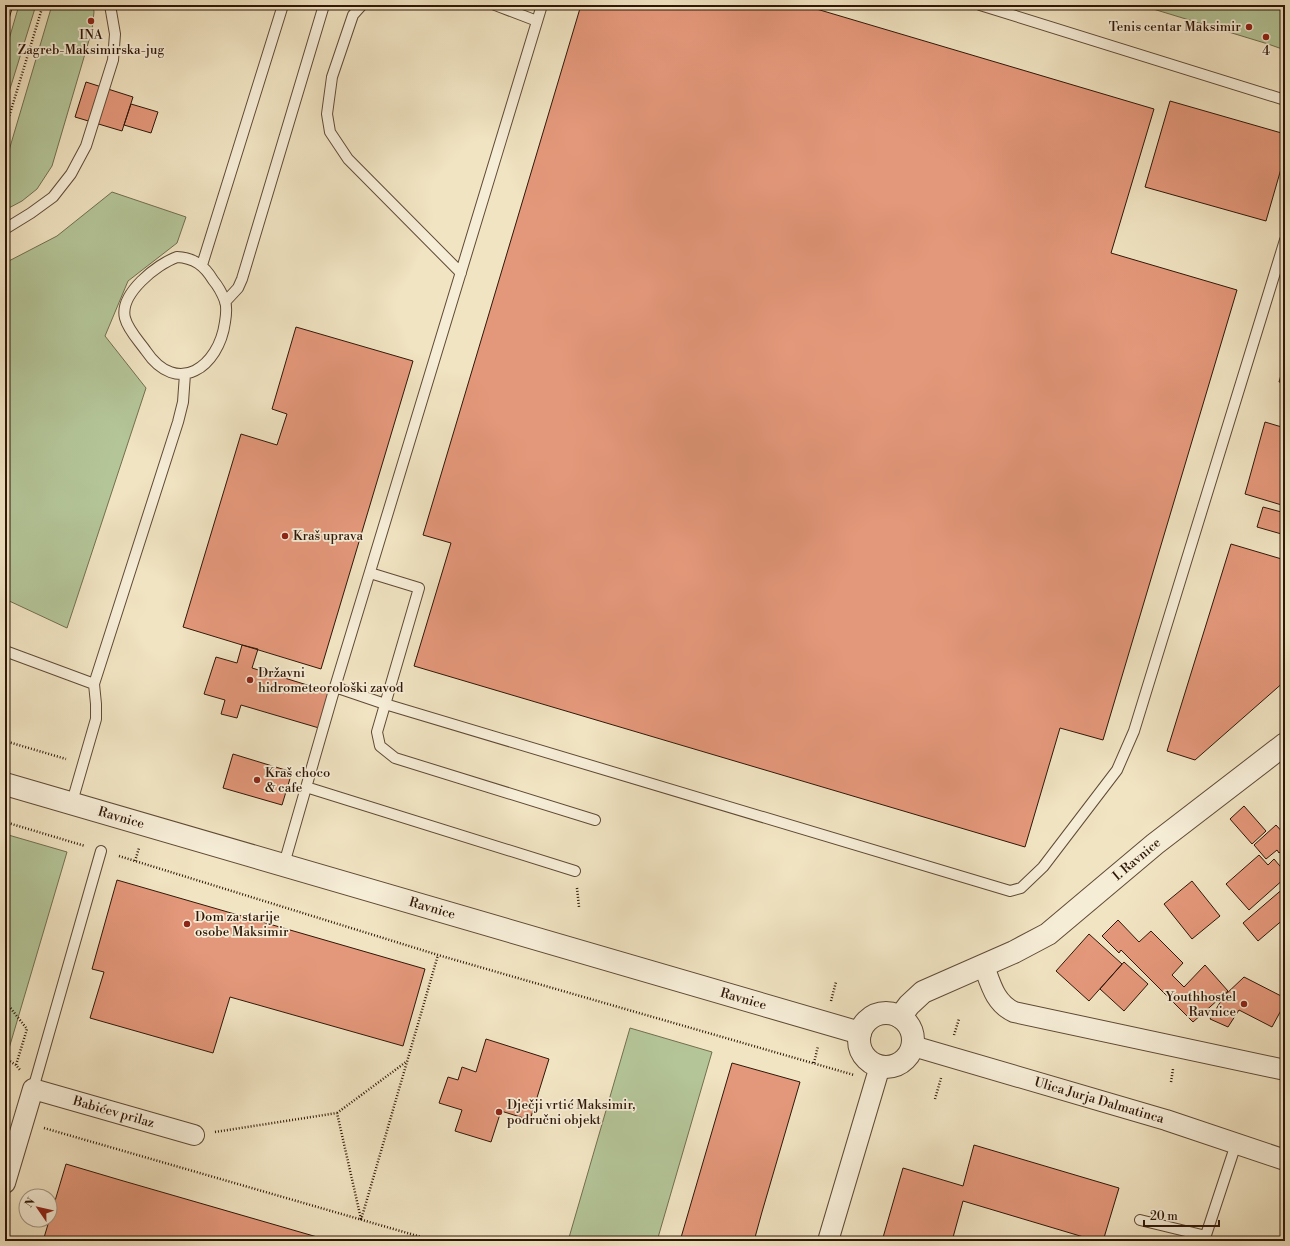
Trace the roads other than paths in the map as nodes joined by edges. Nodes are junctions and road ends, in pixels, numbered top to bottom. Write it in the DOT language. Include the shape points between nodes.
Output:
graph roads {
  1 [pos="110,5"];
  2 [pos="283,5"];
  3 [pos="324,5"];
  4 [pos="362,5"];
  5 [pos="495,5"];
  6 [pos="542,5"];
  7 [pos="980,5"];
  8 [pos="537,21"];
  9 [pos="1285,100"];
  10 [pos="5,229"];
  11 [pos="1285,240"];
  12 [pos="202,265"];
  13 [pos="461,273"];
  14 [pos="225,302"];
  15 [pos="185,374"];
  16 [pos="370,573"];
  17 [pos="5,652"];
  18 [pos="94,684"];
  19 [pos="335,687"];
  20 [pos="385,704"];
  21 [pos="1285,744"];
  22 [pos="5,784"];
  23 [pos="306,787"];
  24 [pos="72,802"];
  25 [pos="595,820"];
  26 [pos="101,851"];
  27 [pos="284,864"];
  28 [pos="575,871"];
  29 [pos="984,966"];
  30 [pos="900,1017"];
  31 [pos="860,1033"];
  32 [pos="913,1046"];
  33 [pos="880,1066"];
  34 [pos="1283,1067"];
  35 [pos="33,1089"];
  36 [pos="194,1135"];
  37 [pos="1236,1144"];
  38 [pos="1285,1160"];
  39 [pos="5,1183"];
  40 [pos="1140,1220"];
  41 [pos="1205,1239"];
  42 [pos="828,1241"];
  1 -- 10 [label="lane" via="115,34 113,60 86,146 71,174 54,197"];
  2 -- 12 [label="lane"];
  3 -- 14 [label="lane" via="242,279 238,288"];
  4 -- 13 [label="lane" via="353,15 332,77 327,114 330,132 348,159"];
  5 -- 8 [label="lane"];
  6 -- 8 [label="lane"];
  7 -- 9 [label="lane"];
  8 -- 13 [label="lane"];
  11 -- 20 [label="lane" via="1134,731 1117,770 1043,868 1021,888 1010,891"];
  12 -- 14 [label="lane" via="218,286"];
  12 -- 15 [label="lane" via="185,258 168,260 138,284 124,313 129,327 159,366 171,372"];
  13 -- 16 [label="lane"];
  14 -- 15 [label="lane" via="224,329 215,353 206,364"];
  15 -- 18 [label="lane" via="183,402 178,422"];
  16 -- 19 [label="lane"];
  16 -- 20 [label="lane" via="419,588"];
  17 -- 18 [label="lane"];
  18 -- 24 [label="lane" via="96,719"];
  19 -- 20 [label="lane"];
  19 -- 23 [label="lane"];
  20 -- 25 [label="lane" via="377,732 380,746 395,758"];
  21 -- 29 [label="street, I. Ravnice" via="1161,839 1048,934"];
  22 -- 24 [label="street, Ravnice"];
  23 -- 27 [label="lane"];
  23 -- 28 [label="lane"];
  24 -- 27 [label="street, Ravnice"];
  26 -- 35 [label="lane"];
  27 -- 31 [label="street, Ravnice"];
  29 -- 30 [label="street, I. Ravnice" via="923,992 909,1004"];
  29 -- 34 [label="street" via="1001,1004 1014,1012"];
  30 -- 31 [label="street" via="884,1013 876,1015 869,1019"];
  30 -- 32 [label="street" via="911,1029"];
  31 -- 33 [label="street" via="859,1041 865,1058"];
  32 -- 33 [label="street" via="910,1054 897,1065"];
  32 -- 37 [label="street, Ulica Jurja Dalmatinca" via="1166,1120"];
  33 -- 42 [label="street"];
  35 -- 36 [label="street, Babićev prilaz"];
  35 -- 39 [label="street"];
  37 -- 38 [label="street, Ulica Jurja Dalmatinca"];
  37 -- 41 [label="lane"];
  40 -- 41 [label="lane"];
}
